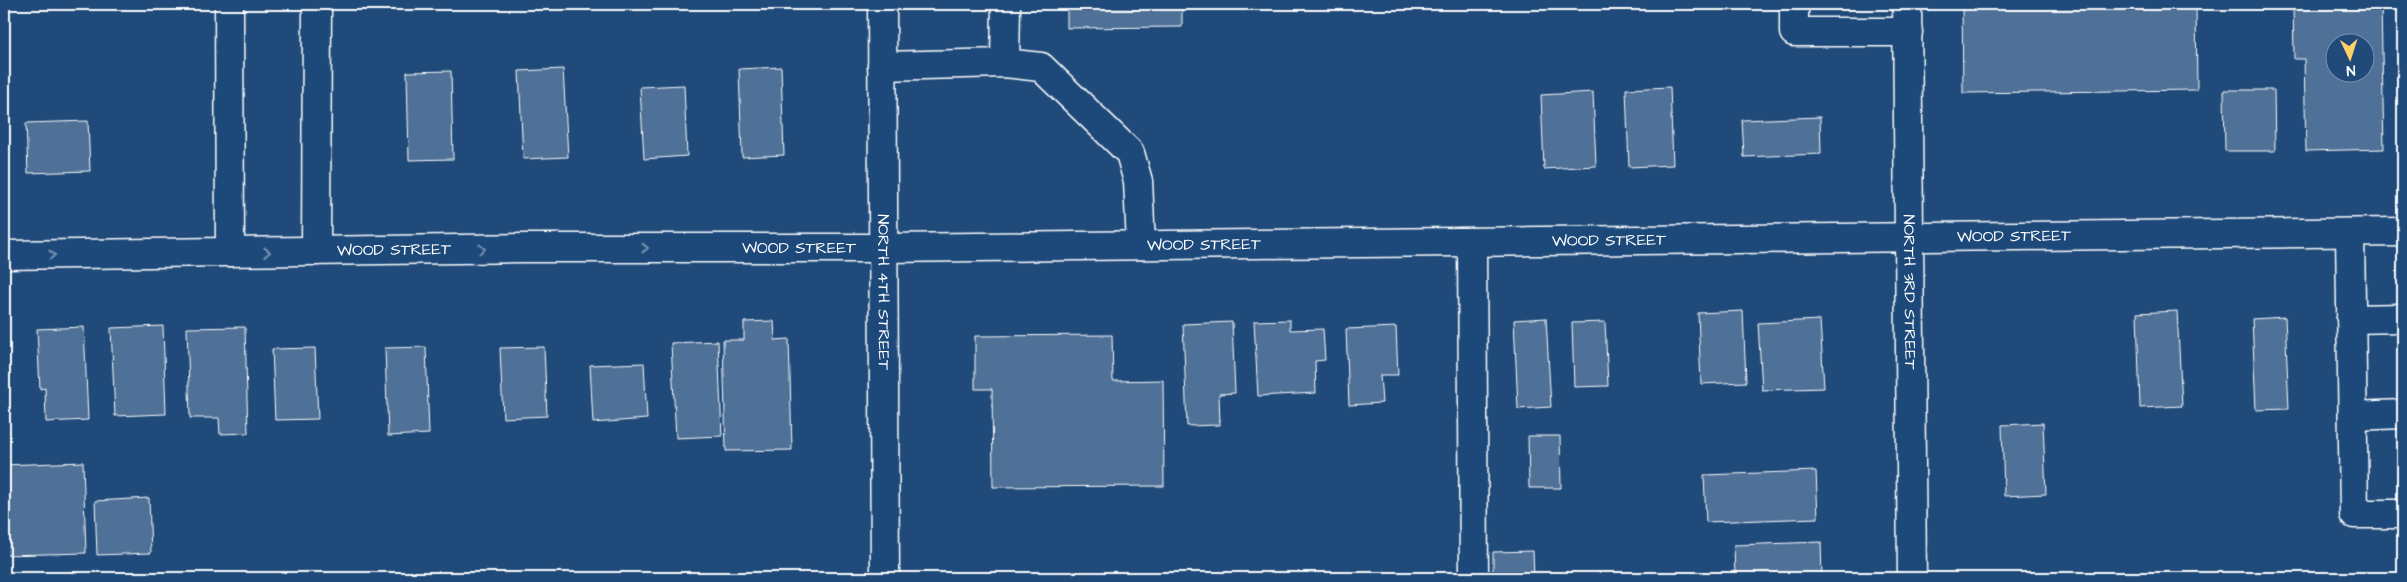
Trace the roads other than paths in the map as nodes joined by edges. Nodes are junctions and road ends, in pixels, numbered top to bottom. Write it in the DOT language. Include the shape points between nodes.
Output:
graph roads {
  1 [pos="229,4"];
  2 [pos="317,4"];
  3 [pos="882,4"];
  4 [pos="1006,4"];
  5 [pos="1794,4"];
  6 [pos="1908,4"];
  7 [pos="1908,32"];
  8 [pos="1005,62"];
  9 [pos="882,66"];
  10 [pos="2350,232"];
  11 [pos="2403,232"];
  12 [pos="1909,237"];
  13 [pos="1472,242"];
  14 [pos="1141,245"];
  15 [pos="884,248"];
  16 [pos="316,251"];
  17 [pos="230,252"];
  18 [pos="4,255"];
  19 [pos="2403,318"];
  20 [pos="2351,319"];
  21 [pos="2403,414"];
  22 [pos="2352,416"];
  23 [pos="2403,514"];
  24 [pos="885,578"];
  25 [pos="1474,578"];
  26 [pos="1912,578"];
  1 -- 17 [label="street"];
  2 -- 16 [label="street"];
  3 -- 9 [label="street, NORTH 4TH STREET"];
  4 -- 8 [label="street"];
  5 -- 7 [label="street" via="1794,32"];
  6 -- 7 [label="street, NORTH 3RD STREET"];
  7 -- 12 [label="street, NORTH 3RD STREET"];
  8 -- 9 [label="street"];
  8 -- 14 [label="street" via="1042,66 1130,152 1138,181"];
  9 -- 15 [label="street, NORTH 4TH STREET"];
  10 -- 11 [label="street, WOOD STREET"];
  10 -- 12 [label="street, WOOD STREET"];
  10 -- 20 [label="street"];
  12 -- 13 [label="street, WOOD STREET"];
  12 -- 26 [label="street, NORTH 3RD STREET"];
  13 -- 14 [label="street, WOOD STREET"];
  13 -- 25 [label="street"];
  14 -- 15 [label="street, WOOD STREET"];
  16 -- 15 [label="street, WOOD STREET, one-way"];
  15 -- 24 [label="street, NORTH 4TH STREET"];
  17 -- 16 [label="street, WOOD STREET, one-way"];
  18 -- 17 [label="street, WOOD STREET, one-way"];
  19 -- 20 [label="street"];
  20 -- 22 [label="street"];
  21 -- 22 [label="street"];
  22 -- 23 [label="street" via="2354,514"];
}
